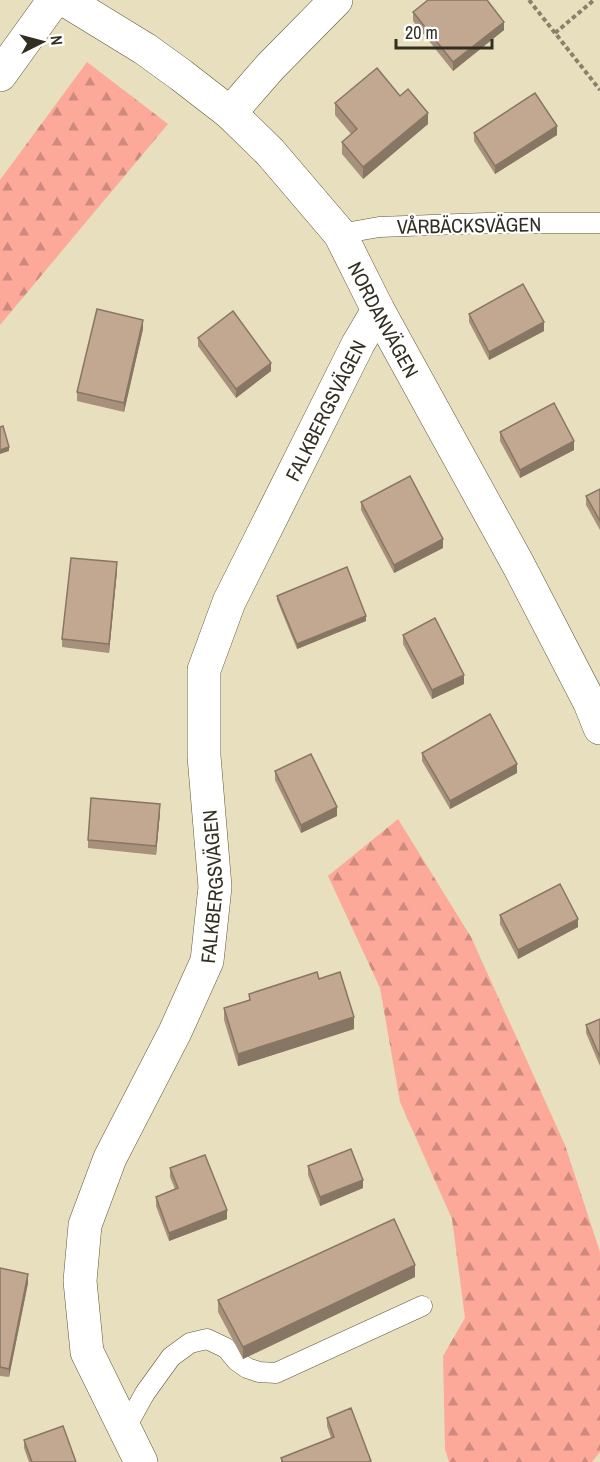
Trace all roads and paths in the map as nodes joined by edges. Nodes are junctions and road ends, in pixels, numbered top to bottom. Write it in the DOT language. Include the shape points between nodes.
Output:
graph roads {
  1 [pos="54,0"];
  2 [pos="65,0"];
  3 [pos="336,0"];
  4 [pos="529,0"];
  5 [pos="594,0"];
  6 [pos="555,33"];
  7 [pos="0,75"];
  8 [pos="600,90"];
  9 [pos="230,113"];
  10 [pos="600,223"];
  11 [pos="340,234"];
  12 [pos="378,310"];
  13 [pos="600,728"];
  14 [pos="422,1306"];
  15 [pos="125,1429"];
  16 [pos="141,1462"];
  1 -- 7 [label="street"];
  2 -- 9 [label="street, NORDANVÄGEN" via="145,48"];
  3 -- 9 [label="street"];
  4 -- 6 [label="path"];
  5 -- 6 [label="path"];
  6 -- 8 [label="path"];
  9 -- 11 [label="street, NORDANVÄGEN" via="270,152"];
  10 -- 11 [label="lane, VÅRBÄCKSVÄGEN" via="379,227"];
  11 -- 12 [label="street, NORDANVÄGEN"];
  12 -- 13 [label="street, NORDANVÄGEN" via="519,566"];
  12 -- 15 [label="street, FALKBERGSVÄGEN" via="357,344 234,592 204,670 204,756 215,887 207,961 110,1158 85,1225 80,1281 87,1352"];
  14 -- 15 [label="lane" via="276,1373 247,1368 226,1348 207,1339 190,1343 171,1357"];
  15 -- 16 [label="street, FALKBERGSVÄGEN"];
}
